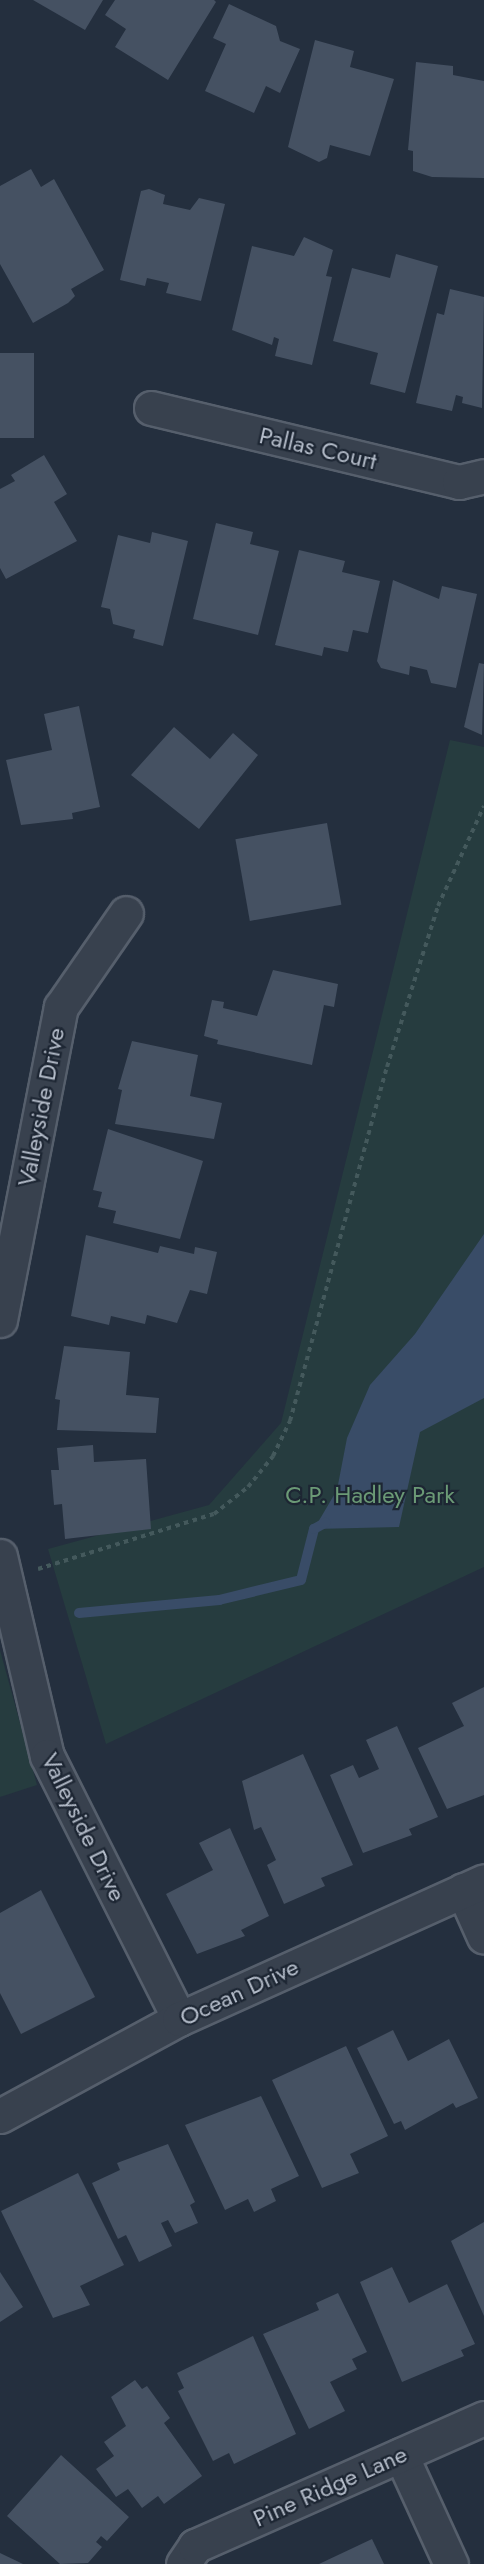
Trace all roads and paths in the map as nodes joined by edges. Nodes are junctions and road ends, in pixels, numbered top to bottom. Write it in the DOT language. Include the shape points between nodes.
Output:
graph roads {
  1 [pos="151,408"];
  2 [pos="484,476"];
  3 [pos="484,806"];
  4 [pos="126,913"];
  5 [pos="0,1320"];
  6 [pos="0,1556"];
  7 [pos="34,1570"];
  8 [pos="474,1885"];
  9 [pos="484,1937"];
  10 [pos="179,2019"];
  11 [pos="0,2116"];
  12 [pos="484,2418"];
  13 [pos="401,2455"];
  14 [pos="183,2564"];
  15 [pos="450,2564"];
  1 -- 2 [label="street, Pallas Court" via="459,482"];
  3 -- 7 [label="path" via="438,906 387,1067 290,1421 273,1456 248,1487 214,1514"];
  4 -- 5 [label="street, Valleyside Drive" via="61,1007"];
  6 -- 10 [label="street, Valleyside Drive" via="47,1756"];
  8 -- 9 [label="street"];
  8 -- 10 [label="street, Ocean Drive"];
  10 -- 11 [label="street, Ocean Drive"];
  12 -- 13 [label="street, Pine Ridge Lane"];
  13 -- 14 [label="street, Pine Ridge Lane" via="195,2546"];
  13 -- 15 [label="street"];
}
